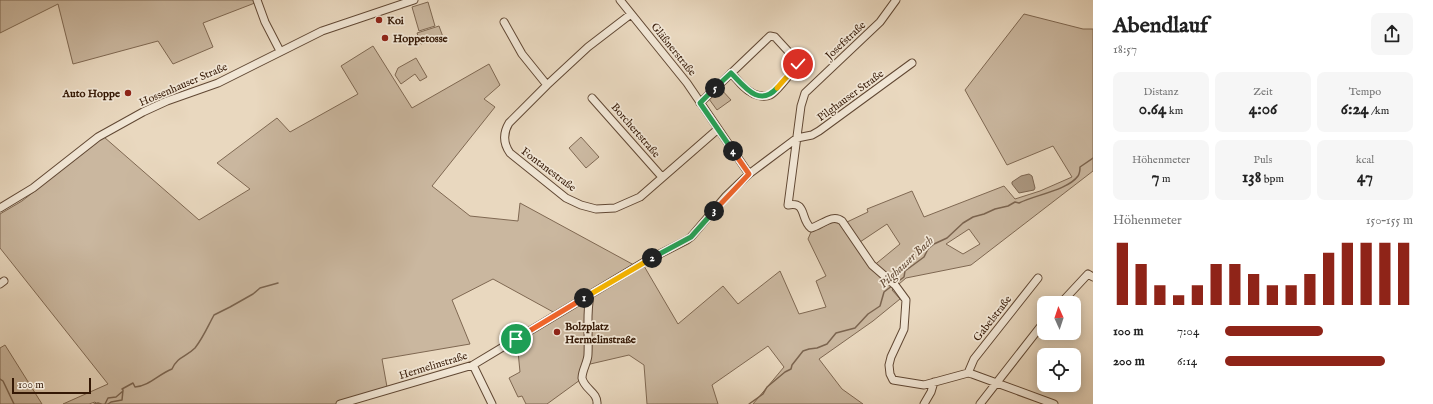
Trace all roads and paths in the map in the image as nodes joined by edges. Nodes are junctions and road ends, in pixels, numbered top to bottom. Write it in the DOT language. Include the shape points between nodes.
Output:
graph roads {
  1 [pos="257,0"];
  2 [pos="414,0"];
  3 [pos="620,0"];
  4 [pos="896,0"];
  5 [pos="631,14"];
  6 [pos="504,22"];
  7 [pos="280,51"];
  8 [pos="912,63"];
  9 [pos="731,73"];
  10 [pos="546,86"];
  11 [pos="592,98"];
  12 [pos="700,103"];
  13 [pos="718,129"];
  14 [pos="797,138"];
  15 [pos="749,174"];
  16 [pos="662,177"];
  17 [pos="0,208"];
  18 [pos="1091,273"];
  19 [pos="1038,278"];
  20 [pos="590,295"];
  21 [pos="1068,296"];
  22 [pos="1037,331"];
  23 [pos="473,366"];
  24 [pos="968,373"];
  25 [pos="934,382"];
  26 [pos="997,382"];
  27 [pos="340,404"];
  28 [pos="492,404"];
  29 [pos="597,404"];
  30 [pos="924,404"];
  31 [pos="980,404"];
  32 [pos="1054,404"];
  1 -- 7 [label="street"];
  2 -- 7 [label="street, Hossenhauser Straße" via="329,28"];
  3 -- 5 [label="street, Gläßnerstraße"];
  4 -- 14 [label="street, Josefstraße" via="880,22 805,93"];
  5 -- 10 [label="street, Fontanestraße" via="588,47"];
  5 -- 12 [label="street, Gläßnerstraße" via="679,72"];
  6 -- 10 [label="street" via="522,54"];
  7 -- 17 [label="street, Hossenhauser Straße" via="218,83 162,103 113,128 33,188"];
  8 -- 14 [label="street, Pilghauser Straße" via="819,131"];
  9 -- 9 [label="street" via="772,35 798,62 769,96 749,92"];
  9 -- 12 [label="street"];
  10 -- 16 [label="street, Fontanestraße" via="509,124 506,129 506,146 510,153 566,198 581,205 615,208 640,197"];
  11 -- 16 [label="street, Borchertstraße"];
  12 -- 13 [label="street, Gläßnerstraße"];
  13 -- 15 [label="street, Gläßnerstraße"];
  13 -- 16 [label="street, Fontanestraße"];
  14 -- 15 [label="street, Hermelinstraße"];
  14 -- 25 [label="street, Josefstraße" via="788,205 799,205 811,228 831,219 840,219 872,265 894,284 906,300 906,308 904,329 891,357 890,374 893,380 900,382 924,385"];
  15 -- 20 [label="street, Hermelinstraße" via="726,196 691,237"];
  18 -- 21 [label="street"];
  19 -- 24 [label="street, Gabelstraße" via="974,359"];
  20 -- 23 [label="street, Hermelinstraße"];
  20 -- 29 [label="street" via="587,319 588,354 582,376"];
  22 -- 26 [label="street"];
  23 -- 27 [label="street, Hermelinstraße"];
  23 -- 28 [label="street"];
  24 -- 25 [label="street"];
  24 -- 26 [label="street"];
  25 -- 30 [label="street"];
  26 -- 31 [label="street"];
  26 -- 32 [label="street"];
}
